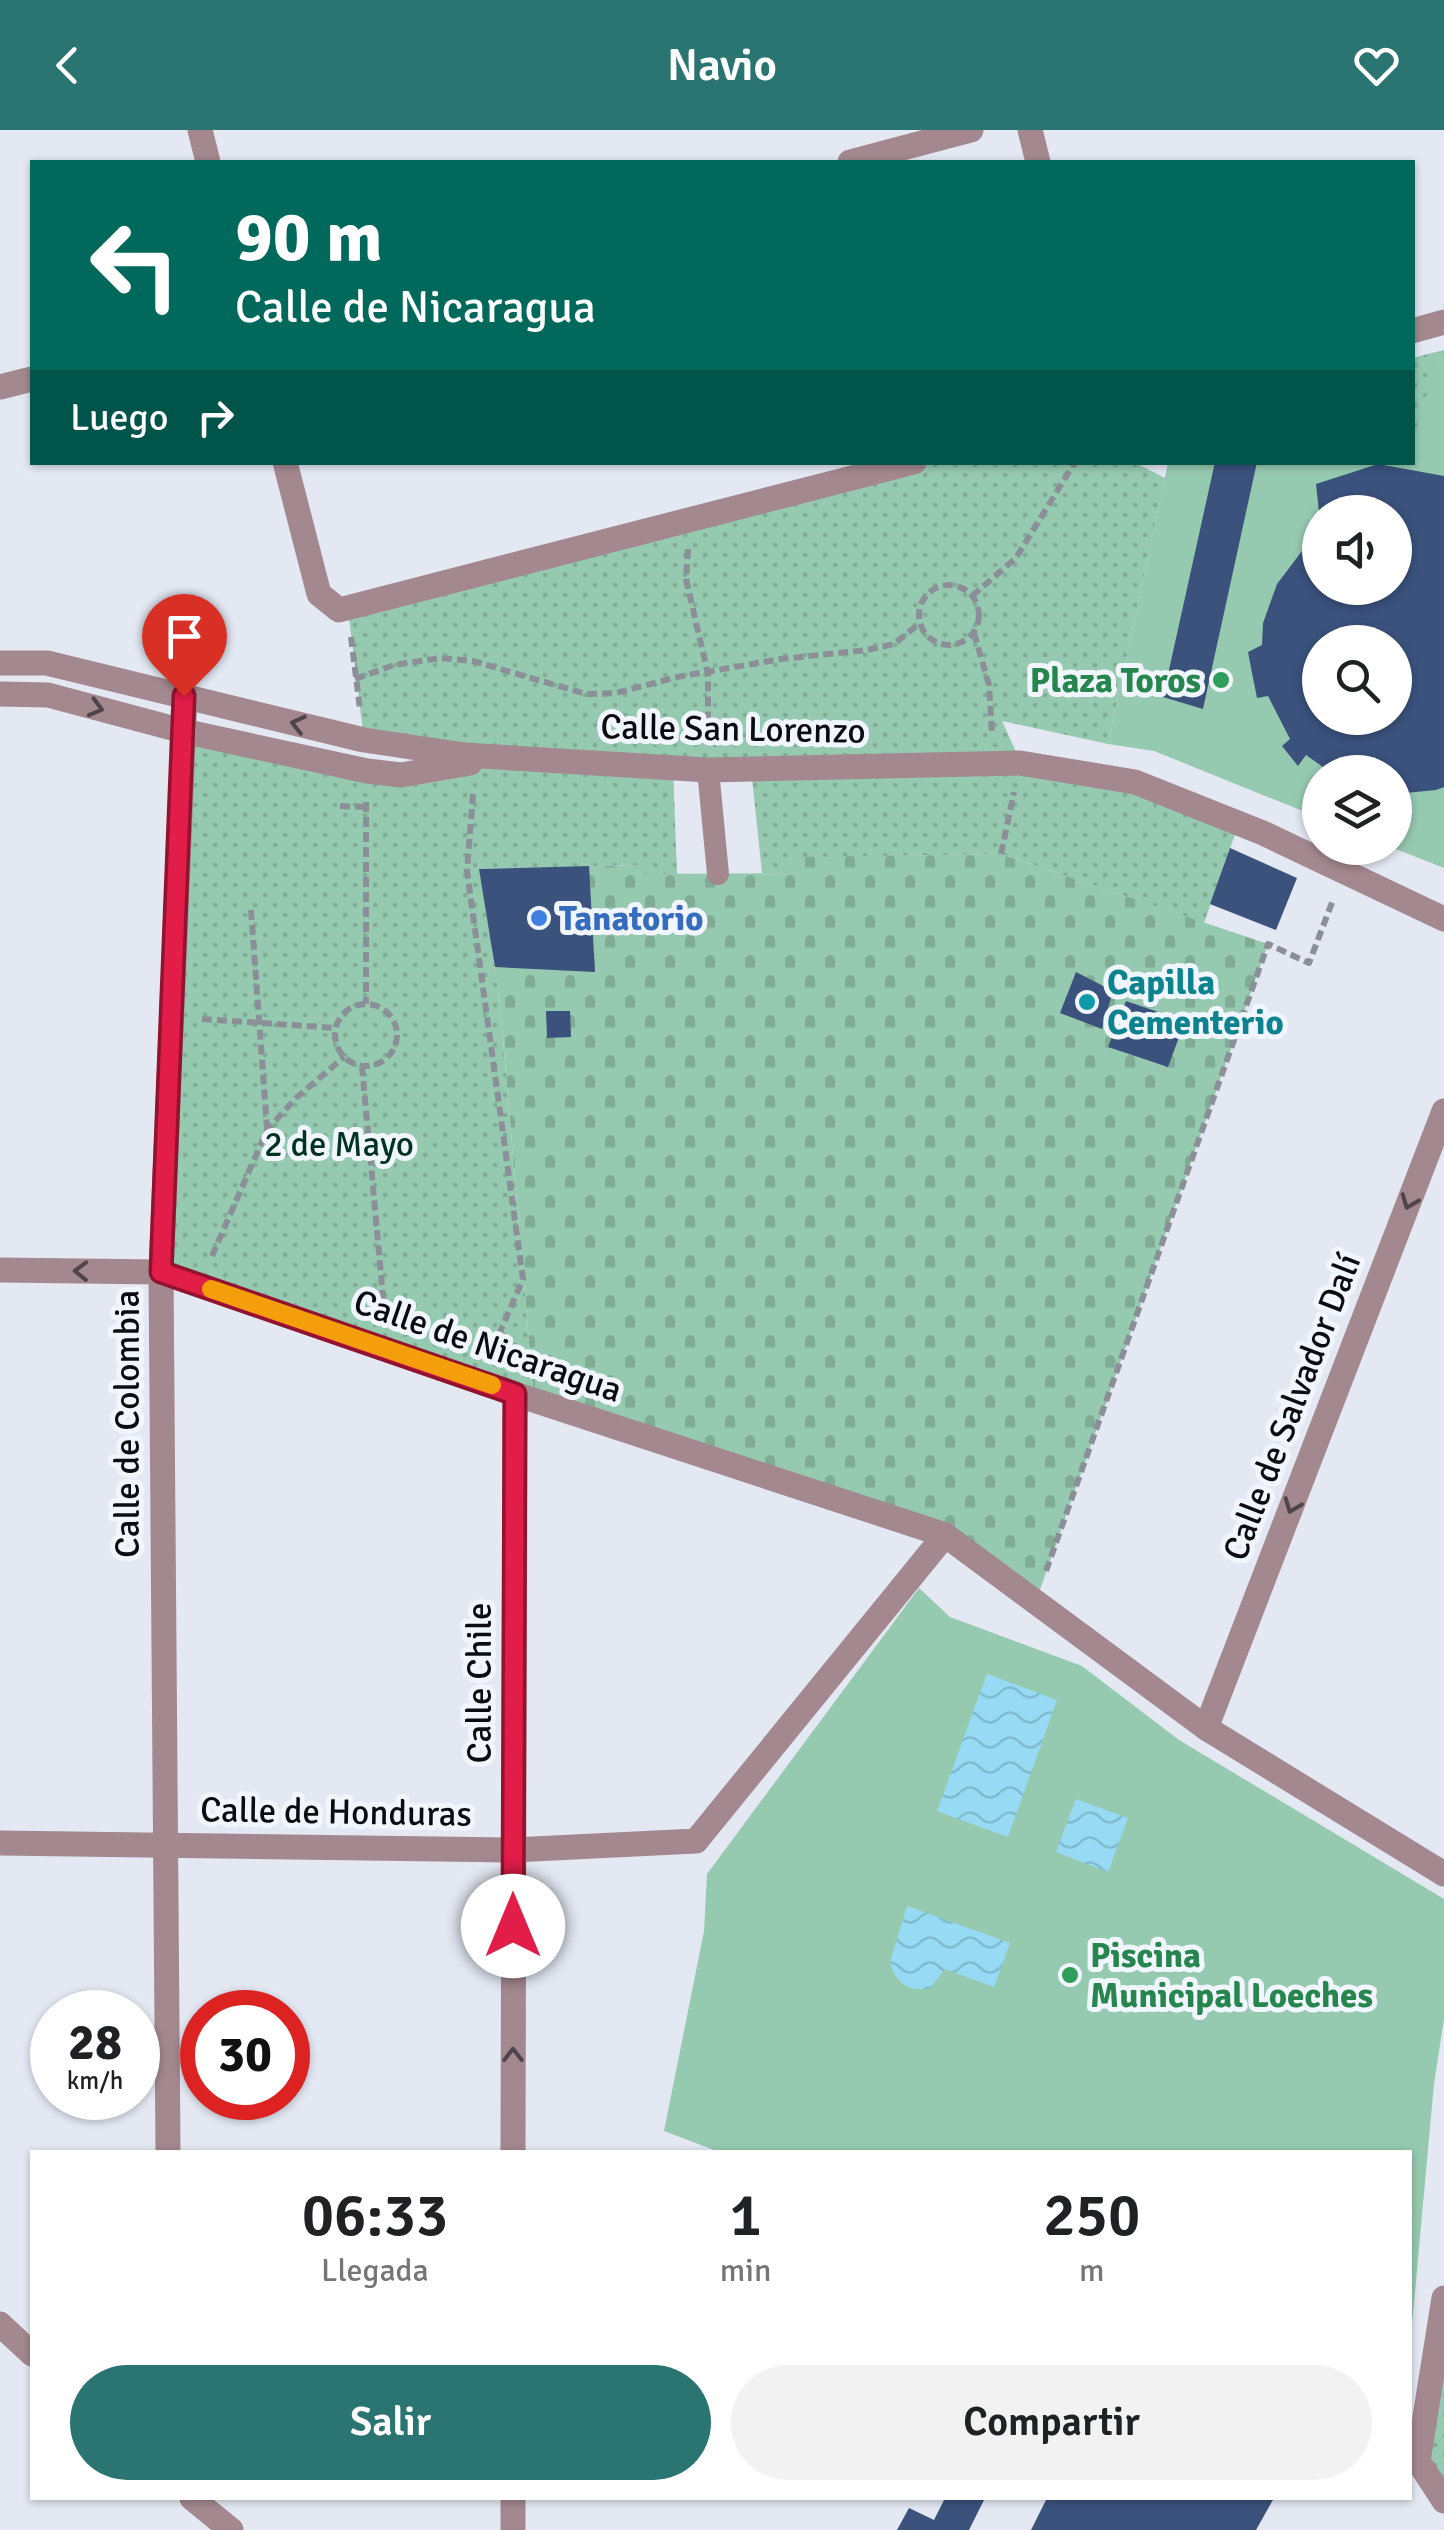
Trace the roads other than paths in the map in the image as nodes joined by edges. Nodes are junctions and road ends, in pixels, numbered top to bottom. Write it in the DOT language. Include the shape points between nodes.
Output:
graph roads {
  1 [pos="200,130"];
  2 [pos="972,130"];
  3 [pos="1030,130"];
  4 [pos="208,160"];
  5 [pos="858,160"];
  6 [pos="1038,160"];
  7 [pos="1444,322"];
  8 [pos="1415,329"];
  9 [pos="30,380"];
  10 [pos="0,387"];
  11 [pos="286,465"];
  12 [pos="903,465"];
  13 [pos="0,663"];
  14 [pos="0,694"];
  15 [pos="184,696"];
  16 [pos="183,731"];
  17 [pos="470,759"];
  18 [pos="708,770"];
  19 [pos="718,874"];
  20 [pos="1444,919"];
  21 [pos="1444,1112"];
  22 [pos="0,1270"];
  23 [pos="161,1272"];
  24 [pos="515,1394"];
  25 [pos="946,1535"];
  26 [pos="1206,1728"];
  27 [pos="0,1843"];
  28 [pos="165,1844"];
  29 [pos="513,1850"];
  30 [pos="1444,1874"];
  31 [pos="168,2150"];
  32 [pos="513,2150"];
  33 [pos="1444,2298"];
  34 [pos="0,2324"];
  35 [pos="30,2352"];
  36 [pos="194,2500"];
  37 [pos="513,2500"];
  38 [pos="1444,2501"];
  39 [pos="231,2530"];
  40 [pos="513,2530"];
  1 -- 4 [label="street"];
  2 -- 5 [label="street"];
  3 -- 6 [label="street"];
  7 -- 8 [label="street"];
  9 -- 10 [label="street"];
  11 -- 12 [label="street" via="320,594 343,610"];
  13 -- 15 [label="street, Calle San Lorenzo" via="47,663"];
  14 -- 16 [label="street, one-way" via="48,695"];
  15 -- 16 [label="street, Calle de Colombia"];
  17 -- 15 [label="street, Calle San Lorenzo, one-way"];
  16 -- 17 [label="street" via="367,771 400,774"];
  16 -- 23 [label="street, Calle de Colombia"];
  17 -- 18 [label="street, Calle San Lorenzo"];
  18 -- 19 [label="lane"];
  18 -- 20 [label="street, Calle San Lorenzo" via="1007,763 1135,782 1264,833"];
  21 -- 26 [label="street, Calle de Salvador Dalí, one-way"];
  23 -- 22 [label="street, Calle de Nicaragua, one-way"];
  23 -- 24 [label="street, Calle de Nicaragua"];
  23 -- 28 [label="street, Calle de Colombia"];
  24 -- 25 [label="street, Calle de Nicaragua"];
  24 -- 29 [label="street, Calle Chile"];
  25 -- 26 [label="street, Calle de Nicaragua"];
  25 -- 29 [label="street, Calle de Honduras" via="696,1840"];
  26 -- 30 [label="street, Calle de Nicaragua"];
  27 -- 28 [label="street, Calle de Honduras"];
  28 -- 29 [label="street, Calle de Honduras"];
  28 -- 31 [label="street, Calle de Colombia"];
  32 -- 29 [label="street, Calle Chile, one-way"];
  33 -- 38 [label="street" via="1418,2460"];
  34 -- 35 [label="street"];
  36 -- 39 [label="street"];
  37 -- 40 [label="street"];
}
